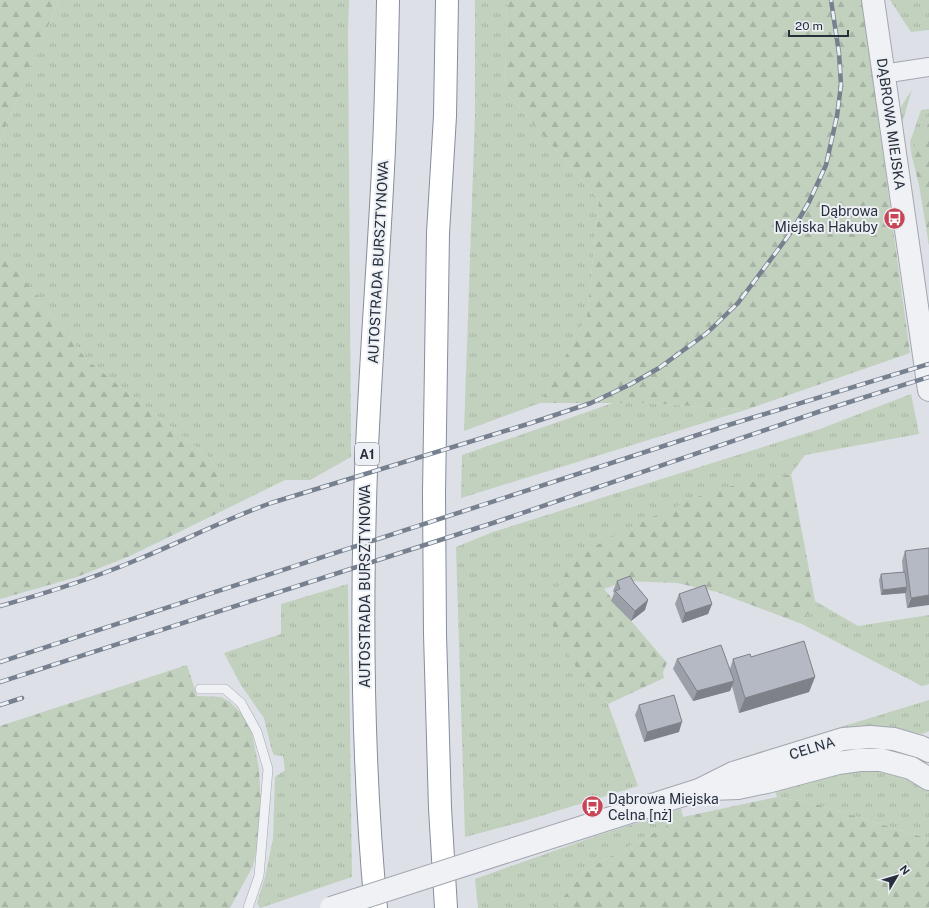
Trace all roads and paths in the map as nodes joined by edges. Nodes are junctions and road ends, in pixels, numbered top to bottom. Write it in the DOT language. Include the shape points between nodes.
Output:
graph roads {
  1 [pos="388,0"];
  2 [pos="447,0"];
  3 [pos="873,0"];
  4 [pos="929,67"];
  5 [pos="883,74"];
  6 [pos="929,390"];
  7 [pos="200,689"];
  8 [pos="929,751"];
  9 [pos="929,779"];
  10 [pos="699,790"];
  11 [pos="248,908"];
  12 [pos="331,908"];
  13 [pos="376,908"];
  14 [pos="446,908"];
  1 -- 13 [label="highway, AUTOSTRADA BURSZTYNOWA / A1" via="387,94 366,469 363,595 367,789"];
  2 -- 14 [label="highway" via="445,116 438,233 434,494 434,634"];
  3 -- 5 [label="street, DĄBROWA MIEJSKA"];
  4 -- 5 [label="street"];
  5 -- 6 [label="street, DĄBROWA MIEJSKA"];
  7 -- 11 [label="lane" via="225,689 240,703 257,732 268,769 259,876"];
  8 -- 10 [label="street, CELNA" via="894,739 843,739 733,773"];
  9 -- 10 [label="street, CELNA" via="911,768 881,760 860,760 738,788"];
  10 -- 12 [label="street, CELNA, bridge"];
}
